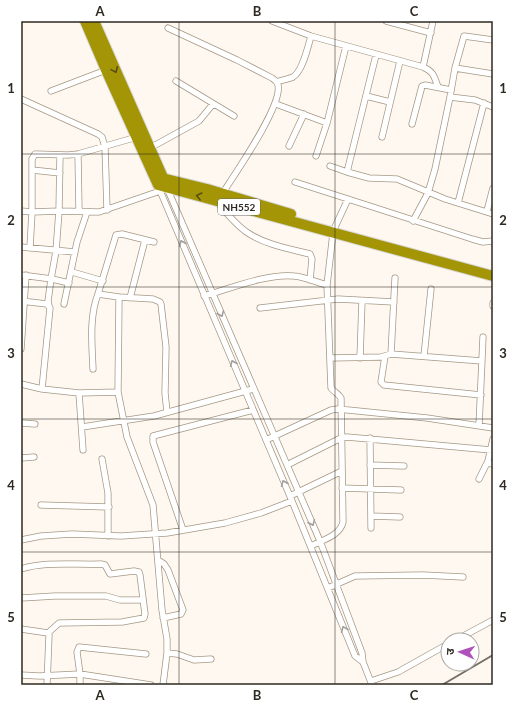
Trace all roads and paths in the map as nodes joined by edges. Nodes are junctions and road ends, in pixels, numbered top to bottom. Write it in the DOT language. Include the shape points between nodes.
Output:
graph roads {
  1 [pos="86,21"];
  2 [pos="94,21"];
  3 [pos="272,21"];
  4 [pos="386,21"];
  5 [pos="433,21"];
  6 [pos="168,28"];
  7 [pos="430,33"];
  8 [pos="311,36"];
  9 [pos="493,40"];
  10 [pos="346,46"];
  11 [pos="376,55"];
  12 [pos="400,61"];
  13 [pos="423,67"];
  14 [pos="455,68"];
  15 [pos="106,70"];
  16 [pos="493,74"];
  17 [pos="176,81"];
  18 [pos="277,82"];
  19 [pos="438,87"];
  20 [pos="451,90"];
  21 [pos="51,91"];
  22 [pos="366,96"];
  23 [pos="450,97"];
  24 [pos="21,99"];
  25 [pos="390,102"];
  26 [pos="484,103"];
  27 [pos="213,104"];
  28 [pos="276,104"];
  29 [pos="493,107"];
  30 [pos="304,114"];
  31 [pos="234,116"];
  32 [pos="326,123"];
  33 [pos="412,124"];
  34 [pos="137,137"];
  35 [pos="382,137"];
  36 [pos="289,146"];
  37 [pos="105,147"];
  38 [pos="150,148"];
  39 [pos="78,154"];
  40 [pos="60,155"];
  41 [pos="316,156"];
  42 [pos="330,166"];
  43 [pos="32,170"];
  44 [pos="60,172"];
  45 [pos="347,172"];
  46 [pos="295,182"];
  47 [pos="160,184"];
  48 [pos="493,188"];
  49 [pos="428,193"];
  50 [pos="219,197"];
  51 [pos="348,199"];
  52 [pos="458,203"];
  53 [pos="107,210"];
  54 [pos="21,211"];
  55 [pos="59,211"];
  56 [pos="79,211"];
  57 [pos="486,211"];
  58 [pos="32,212"];
  59 [pos="87,212"];
  60 [pos="493,214"];
  61 [pos="413,221"];
  62 [pos="334,230"];
  63 [pos="145,240"];
  64 [pos="493,241"];
  65 [pos="154,242"];
  66 [pos="21,247"];
  67 [pos="30,248"];
  68 [pos="56,250"];
  69 [pos="75,252"];
  70 [pos="493,269"];
  71 [pos="72,272"];
  72 [pos="24,275"];
  73 [pos="493,276"];
  74 [pos="395,278"];
  75 [pos="52,279"];
  76 [pos="103,280"];
  77 [pos="310,280"];
  78 [pos="69,283"];
  79 [pos="327,285"];
  80 [pos="431,289"];
  81 [pos="98,294"];
  82 [pos="212,294"];
  83 [pos="204,296"];
  84 [pos="119,297"];
  85 [pos="130,298"];
  86 [pos="328,300"];
  87 [pos="362,301"];
  88 [pos="22,302"];
  89 [pos="394,302"];
  90 [pos="64,304"];
  91 [pos="49,306"];
  92 [pos="260,308"];
  93 [pos="483,337"];
  94 [pos="21,349"];
  95 [pos="391,354"];
  96 [pos="385,356"];
  97 [pos="424,356"];
  98 [pos="330,358"];
  99 [pos="360,358"];
  100 [pos="482,361"];
  101 [pos="93,369"];
  102 [pos="21,384"];
  103 [pos="42,389"];
  104 [pos="253,389"];
  105 [pos="118,392"];
  106 [pos="246,392"];
  107 [pos="79,393"];
  108 [pos="481,395"];
  109 [pos="342,409"];
  110 [pos="253,410"];
  111 [pos="167,412"];
  112 [pos="123,421"];
  113 [pos="21,423"];
  114 [pos="35,424"];
  115 [pos="479,426"];
  116 [pos="82,427"];
  117 [pos="493,428"];
  118 [pos="274,436"];
  119 [pos="341,438"];
  120 [pos="370,438"];
  121 [pos="493,439"];
  122 [pos="266,440"];
  123 [pos="82,450"];
  124 [pos="491,450"];
  125 [pos="34,457"];
  126 [pos="21,458"];
  127 [pos="102,459"];
  128 [pos="490,463"];
  129 [pos="287,465"];
  130 [pos="370,465"];
  131 [pos="404,466"];
  132 [pos="342,471"];
  133 [pos="479,479"];
  134 [pos="342,488"];
  135 [pos="371,489"];
  136 [pos="401,490"];
  137 [pos="299,492"];
  138 [pos="291,498"];
  139 [pos="41,505"];
  140 [pos="109,506"];
  141 [pos="371,516"];
  142 [pos="400,517"];
  143 [pos="371,528"];
  144 [pos="183,530"];
  145 [pos="156,534"];
  146 [pos="108,536"];
  147 [pos="21,540"];
  148 [pos="320,541"];
  149 [pos="311,546"];
  150 [pos="158,560"];
  151 [pos="21,569"];
  152 [pos="463,577"];
  153 [pos="336,584"];
  154 [pos="328,588"];
  155 [pos="21,598"];
  156 [pos="143,600"];
  157 [pos="163,618"];
  158 [pos="493,620"];
  159 [pos="21,629"];
  160 [pos="471,632"];
  161 [pos="48,633"];
  162 [pos="440,648"];
  163 [pos="146,654"];
  164 [pos="167,654"];
  165 [pos="211,659"];
  166 [pos="363,662"];
  167 [pos="80,674"];
  168 [pos="21,675"];
  169 [pos="47,676"];
  170 [pos="371,683"];
  171 [pos="47,685"];
  172 [pos="80,685"];
  173 [pos="151,685"];
  174 [pos="163,685"];
  1 -- 15 [label="highway"];
  2 -- 38 [label="highway, one-way"];
  3 -- 8 [label="street"];
  4 -- 7 [label="street"];
  5 -- 7 [label="street"];
  6 -- 18 [label="street"];
  7 -- 13 [label="street"];
  8 -- 10 [label="street"];
  8 -- 18 [label="street" via="297,73 293,77"];
  9 -- 14 [label="street" via="464,36"];
  10 -- 11 [label="street"];
  10 -- 32 [label="street"];
  11 -- 12 [label="street"];
  11 -- 22 [label="street"];
  12 -- 13 [label="street"];
  12 -- 25 [label="street"];
  13 -- 19 [label="street" via="430,70"];
  14 -- 16 [label="street"];
  14 -- 20 [label="street"];
  15 -- 21 [label="street"];
  15 -- 34 [label="highway"];
  17 -- 27 [label="street"];
  18 -- 28 [label="street"];
  19 -- 20 [label="street"];
  19 -- 33 [label="street" via="425,85 421,88"];
  20 -- 23 [label="street"];
  22 -- 25 [label="street"];
  22 -- 45 [label="street"];
  23 -- 26 [label="street"];
  23 -- 49 [label="street"];
  24 -- 37 [label="street" via="98,134 102,137"];
  25 -- 35 [label="street"];
  26 -- 29 [label="street"];
  26 -- 52 [label="street"];
  27 -- 31 [label="street"];
  27 -- 38 [label="street" via="199,120"];
  28 -- 30 [label="street"];
  28 -- 50 [label="street"];
  30 -- 32 [label="street"];
  30 -- 36 [label="street"];
  32 -- 41 [label="street"];
  34 -- 37 [label="street"];
  34 -- 47 [label="highway"];
  37 -- 39 [label="street"];
  37 -- 53 [label="street"];
  38 -- 47 [label="highway"];
  39 -- 40 [label="street"];
  39 -- 56 [label="street"];
  40 -- 43 [label="street" via="35,154"];
  40 -- 44 [label="street"];
  42 -- 45 [label="street"];
  43 -- 44 [label="street"];
  43 -- 58 [label="street"];
  44 -- 55 [label="street"];
  45 -- 49 [label="street" via="369,178 397,179"];
  46 -- 51 [label="street"];
  47 -- 50 [label="highway, NH552"];
  47 -- 53 [label="street"];
  47 -- 82 [label="street"];
  83 -- 47 [label="street, one-way"];
  48 -- 57 [label="street"];
  49 -- 52 [label="street"];
  49 -- 61 [label="street"];
  50 -- 62 [label="highway, NH552"];
  50 -- 77 [label="street" via="240,227 250,234 310,254"];
  51 -- 61 [label="street"];
  51 -- 62 [label="street"];
  52 -- 57 [label="street"];
  53 -- 59 [label="street"];
  54 -- 58 [label="street"];
  55 -- 56 [label="street"];
  55 -- 58 [label="street"];
  55 -- 68 [label="street"];
  56 -- 59 [label="street"];
  57 -- 60 [label="street"];
  58 -- 67 [label="street"];
  59 -- 69 [label="street"];
  61 -- 64 [label="street" via="472,240"];
  62 -- 70 [label="highway, NH552"];
  62 -- 73 [label="highway, NH552"];
  62 -- 79 [label="street"];
  63 -- 65 [label="street"];
  63 -- 76 [label="street" via="122,234 116,235"];
  63 -- 85 [label="street"];
  66 -- 67 [label="street"];
  67 -- 68 [label="street"];
  68 -- 69 [label="street"];
  68 -- 75 [label="street"];
  69 -- 71 [label="street"];
  71 -- 76 [label="street"];
  71 -- 78 [label="street"];
  72 -- 75 [label="street"];
  72 -- 88 [label="street"];
  74 -- 89 [label="street"];
  75 -- 78 [label="street"];
  75 -- 91 [label="street"];
  76 -- 81 [label="street"];
  77 -- 79 [label="street"];
  77 -- 82 [label="street" via="279,276"];
  78 -- 90 [label="street"];
  79 -- 86 [label="street"];
  80 -- 97 [label="street"];
  81 -- 84 [label="street"];
  81 -- 101 [label="street" via="93,318"];
  82 -- 83 [label="street"];
  82 -- 104 [label="street, one-way"];
  106 -- 83 [label="street, one-way"];
  84 -- 85 [label="street"];
  84 -- 105 [label="street"];
  85 -- 111 [label="street" via="153,299 161,304 166,347"];
  86 -- 87 [label="street"];
  86 -- 92 [label="street"];
  86 -- 98 [label="street"];
  87 -- 89 [label="street"];
  87 -- 99 [label="street"];
  88 -- 91 [label="street"];
  88 -- 94 [label="street"];
  89 -- 95 [label="street"];
  91 -- 103 [label="street" via="51,312"];
  93 -- 100 [label="street"];
  95 -- 96 [label="street"];
  95 -- 97 [label="street"];
  96 -- 99 [label="street"];
  96 -- 108 [label="street" via="382,382 384,386"];
  97 -- 100 [label="street"];
  98 -- 99 [label="street"];
  98 -- 109 [label="street" via="331,388 341,398"];
  100 -- 108 [label="street"];
  102 -- 103 [label="street"];
  103 -- 107 [label="street"];
  104 -- 106 [label="street"];
  104 -- 118 [label="street"];
  105 -- 107 [label="street"];
  105 -- 112 [label="street"];
  106 -- 110 [label="street"];
  106 -- 111 [label="street"];
  107 -- 116 [label="street"];
  108 -- 115 [label="street"];
  109 -- 115 [label="street"];
  109 -- 118 [label="street" via="331,410"];
  109 -- 119 [label="street"];
  110 -- 122 [label="street"];
  110 -- 144 [label="street" via="153,436"];
  111 -- 112 [label="street"];
  112 -- 116 [label="street"];
  112 -- 145 [label="street" via="153,505"];
  113 -- 114 [label="street"];
  115 -- 117 [label="street"];
  116 -- 123 [label="street"];
  118 -- 122 [label="street"];
  118 -- 129 [label="street"];
  119 -- 120 [label="street"];
  119 -- 129 [label="street"];
  119 -- 132 [label="street"];
  120 -- 124 [label="street"];
  120 -- 130 [label="street"];
  121 -- 124 [label="street"];
  138 -- 122 [label="street, one-way"];
  124 -- 128 [label="street"];
  125 -- 126 [label="street"];
  127 -- 140 [label="street"];
  128 -- 133 [label="street"];
  129 -- 137 [label="street"];
  130 -- 131 [label="street"];
  130 -- 135 [label="street"];
  132 -- 134 [label="street"];
  132 -- 137 [label="street"];
  134 -- 135 [label="street"];
  134 -- 148 [label="street" via="341,528 338,533"];
  135 -- 136 [label="street"];
  135 -- 141 [label="street"];
  137 -- 138 [label="street"];
  137 -- 148 [label="street, one-way"];
  138 -- 144 [label="street" via="261,513 225,523"];
  138 -- 149 [label="street"];
  139 -- 140 [label="street"];
  140 -- 146 [label="street"];
  141 -- 142 [label="street"];
  141 -- 143 [label="street"];
  144 -- 145 [label="street"];
  145 -- 146 [label="street"];
  145 -- 150 [label="street"];
  146 -- 147 [label="street" via="72,534"];
  148 -- 149 [label="street"];
  148 -- 153 [label="street"];
  149 -- 154 [label="street"];
  150 -- 157 [label="street"];
  150 -- 157 [label="street" via="168,570 183,610 181,614"];
  151 -- 156 [label="street" via="46,564 101,564 105,565 110,574 137,571 140,575"];
  152 -- 153 [label="street" via="356,576"];
  153 -- 154 [label="street"];
  153 -- 166 [label="street"];
  166 -- 154 [label="street, one-way" via="355,656"];
  155 -- 156 [label="street" via="106,596 120,600"];
  156 -- 161 [label="street" via="144,618 122,622 59,623"];
  157 -- 164 [label="street"];
  158 -- 160 [label="street"];
  159 -- 161 [label="street"];
  161 -- 169 [label="street"];
  162 -- 170 [label="street" via="398,672"];
  163 -- 167 [label="street" via="79,647 77,652"];
  164 -- 165 [label="street" via="177,654 194,660"];
  164 -- 174 [label="street"];
  166 -- 170 [label="street"];
  167 -- 169 [label="street"];
  167 -- 172 [label="street"];
  167 -- 173 [label="street"];
  168 -- 169 [label="street"];
  169 -- 171 [label="street"];
}
